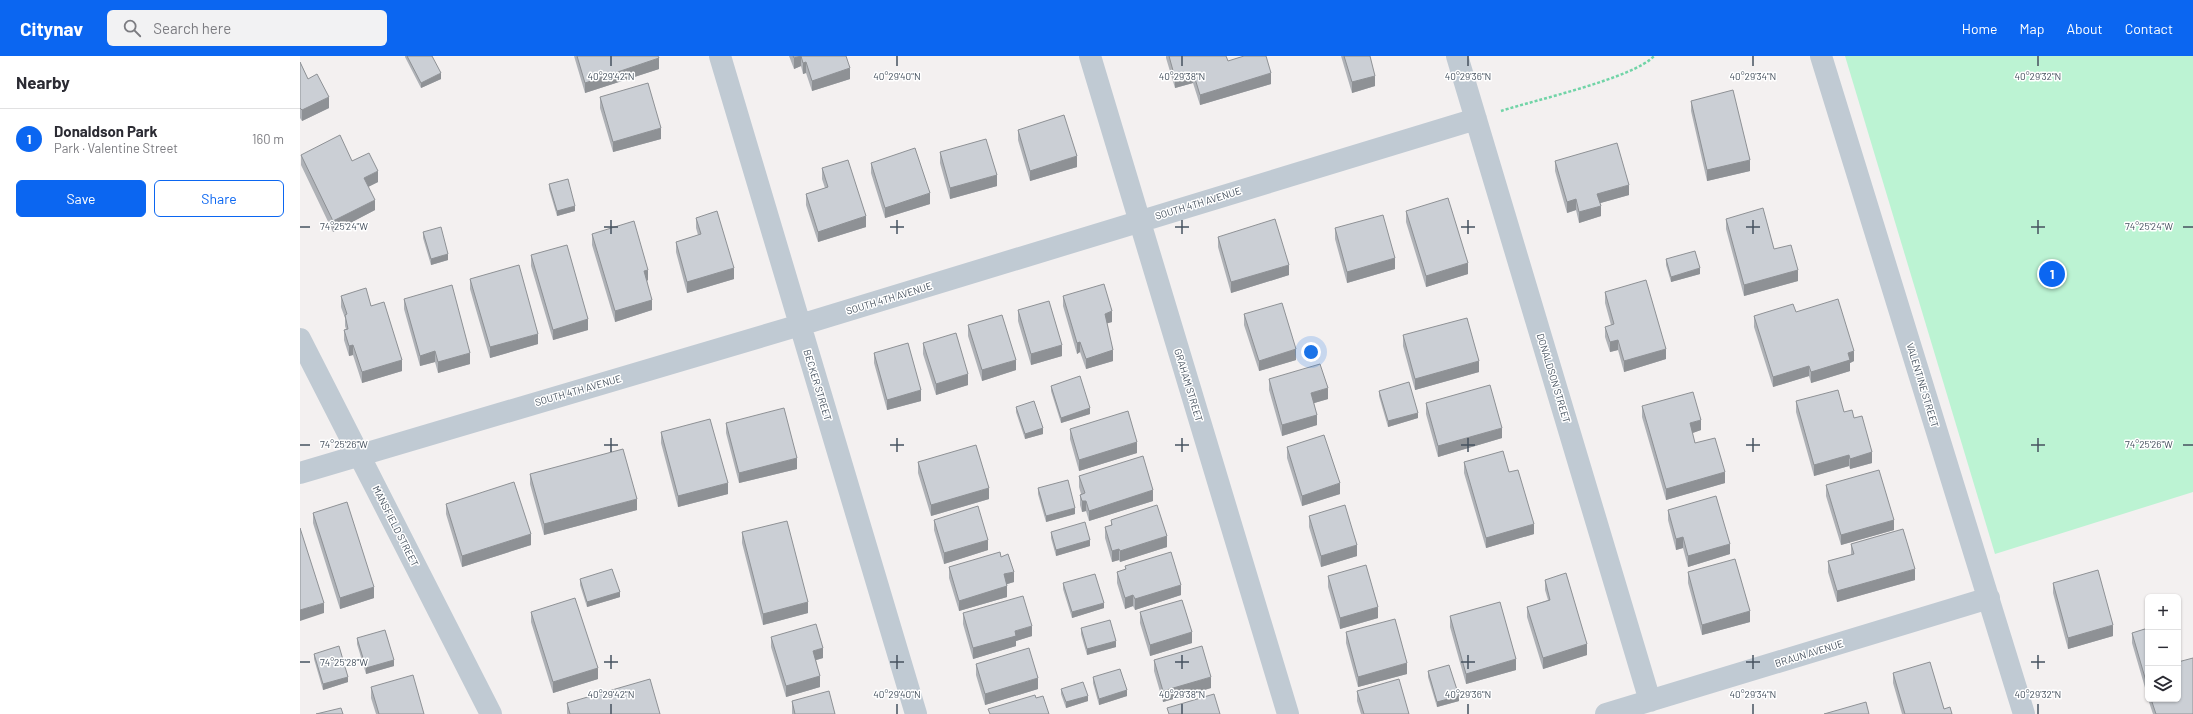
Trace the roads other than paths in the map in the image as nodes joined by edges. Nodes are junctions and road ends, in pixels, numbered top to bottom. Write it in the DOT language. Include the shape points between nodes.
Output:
graph roads {
  1 [pos="720,56"];
  2 [pos="1090,56"];
  3 [pos="1457,56"];
  4 [pos="1821,56"];
  5 [pos="1476,119"];
  6 [pos="1140,221"];
  7 [pos="800,325"];
  8 [pos="300,339"];
  9 [pos="359,454"];
  10 [pos="300,473"];
  11 [pos="1989,598"];
  12 [pos="1650,701"];
  13 [pos="491,714"];
  14 [pos="916,714"];
  15 [pos="1288,714"];
  16 [pos="1606,714"];
  17 [pos="2024,714"];
  1 -- 7 [label="street, BECKER STREET"];
  2 -- 6 [label="street, GRAHAM STREET"];
  3 -- 5 [label="street, DONALDSON STREET"];
  4 -- 11 [label="street, VALENTINE STREET"];
  5 -- 6 [label="street, SOUTH 4TH AVENUE"];
  5 -- 12 [label="street, DONALDSON STREET"];
  6 -- 7 [label="street, SOUTH 4TH AVENUE"];
  6 -- 15 [label="street, GRAHAM STREET"];
  7 -- 9 [label="street, SOUTH 4TH AVENUE"];
  7 -- 14 [label="street, BECKER STREET"];
  8 -- 9 [label="street, MANSFIELD STREET"];
  9 -- 10 [label="street, SOUTH 4TH AVENUE"];
  9 -- 13 [label="street, MANSFIELD STREET"];
  11 -- 12 [label="street, BRAUN AVENUE"];
  11 -- 17 [label="street, VALENTINE STREET"];
  12 -- 16 [label="street, BRAUN AVENUE"];
}
